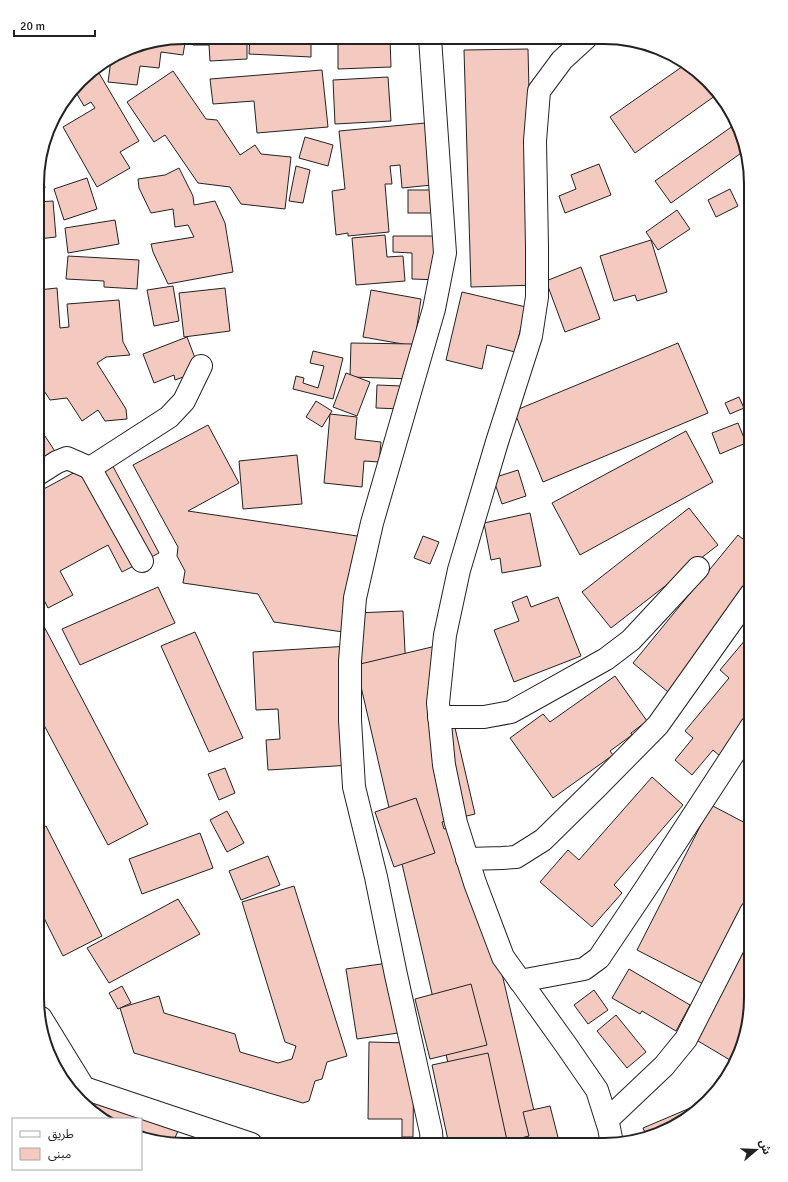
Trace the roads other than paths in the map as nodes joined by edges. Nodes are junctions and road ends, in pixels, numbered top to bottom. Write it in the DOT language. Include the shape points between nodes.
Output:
graph roads {
  1 [pos="430,44"];
  2 [pos="579,44"];
  3 [pos="201,366"];
  4 [pos="90,468"];
  5 [pos="44,470"];
  6 [pos="142,561"];
  7 [pos="698,568"];
  8 [pos="744,604"];
  9 [pos="439,717"];
  10 [pos="744,738"];
  11 [pos="468,859"];
  12 [pos="744,926"];
  13 [pos="520,981"];
  14 [pos="49,1035"];
  15 [pos="607,1120"];
  16 [pos="233,1138"];
  17 [pos="432,1138"];
  18 [pos="611,1138"];
  1 -- 17 [label="street" via="445,253 434,309 372,523 355,598 350,661 350,720 354,787 376,877"];
  2 -- 9 [label="street" via="562,60 539,91 535,141 536,297 531,336 459,570 445,635 438,702"];
  3 -- 4 [label="street" via="184,401 169,417"];
  4 -- 5 [label="street" via="67,458"];
  4 -- 6 [label="street"];
  7 -- 9 [label="street" via="631,640 606,659 511,712 484,717"];
  8 -- 11 [label="street" via="658,725 543,840 516,857"];
  9 -- 11 [label="street" via="444,765 456,823"];
  10 -- 13 [label="street" via="599,958 584,969"];
  11 -- 13 [label="street" via="503,957"];
  12 -- 15 [label="street" via="686,1039 664,1066"];
  13 -- 15 [label="street" via="597,1090"];
  14 -- 16 [label="street" via="84,1088"];
  15 -- 18 [label="street"];
}
